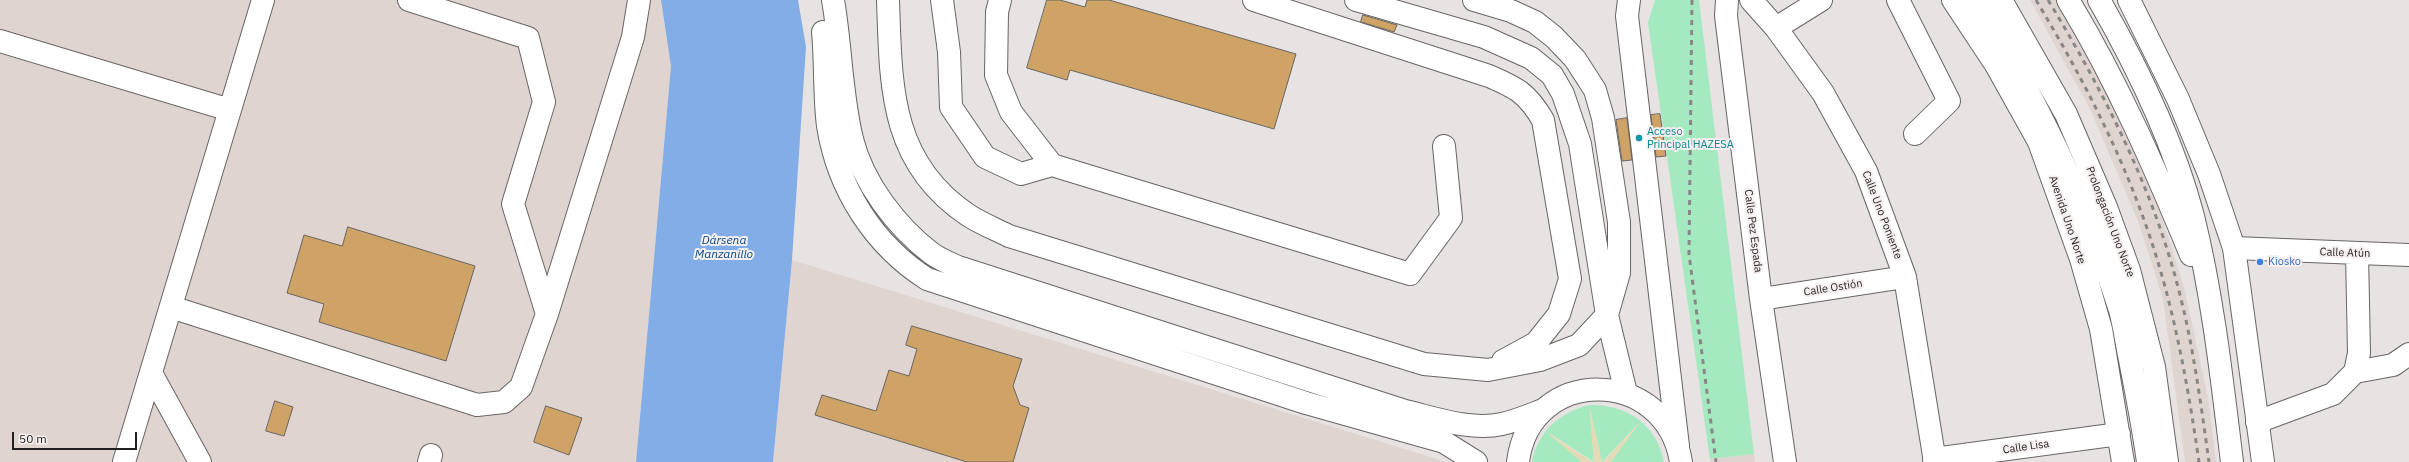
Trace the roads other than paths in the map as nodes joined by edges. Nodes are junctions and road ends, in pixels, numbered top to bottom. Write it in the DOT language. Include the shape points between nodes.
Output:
graph roads {
  1 [pos="263,0"];
  2 [pos="409,0"];
  3 [pos="639,0"];
  4 [pos="818,0"];
  5 [pos="833,0"];
  6 [pos="888,0"];
  7 [pos="942,0"];
  8 [pos="1000,0"];
  9 [pos="1254,0"];
  10 [pos="1356,0"];
  11 [pos="1474,0"];
  12 [pos="1629,0"];
  13 [pos="1742,0"];
  14 [pos="1751,0"];
  15 [pos="1821,0"];
  16 [pos="1898,0"];
  17 [pos="1953,0"];
  18 [pos="1978,0"];
  19 [pos="2001,0"];
  20 [pos="2068,0"];
  21 [pos="2099,0"];
  22 [pos="2129,0"];
  23 [pos="2133,0"];
  24 [pos="1726,8"];
  25 [pos="2143,25"];
  26 [pos="1776,28"];
  27 [pos="0,41"];
  28 [pos="230,110"];
  29 [pos="1915,134"];
  30 [pos="1444,146"];
  31 [pos="1052,165"];
  32 [pos="2234,248"];
  33 [pos="2357,253"];
  34 [pos="2409,256"];
  35 [pos="1905,277"];
  36 [pos="1761,299"];
  37 [pos="2210,303"];
  38 [pos="170,307"];
  39 [pos="547,314"];
  40 [pos="1607,315"];
  41 [pos="2409,354"];
  42 [pos="1488,370"];
  43 [pos="2355,372"];
  44 [pos="151,373"];
  45 [pos="1626,393"];
  46 [pos="1543,410"];
  47 [pos="2257,422"];
  48 [pos="2119,434"];
  49 [pos="1680,454"];
  50 [pos="1934,461"];
  51 [pos="124,462"];
  52 [pos="200,462"];
  53 [pos="1476,462"];
  54 [pos="1518,462"];
  55 [pos="1784,462"];
  56 [pos="2123,462"];
  57 [pos="2148,462"];
  58 [pos="2167,462"];
  59 [pos="2232,462"];
  60 [pos="2263,462"];
  1 -- 28 [label="street"];
  2 -- 39 [label="street" via="528,38 544,102 513,204"];
  3 -- 39 [label="street" via="633,37"];
  4 -- 53 [label="street" via="826,59 828,124 840,171 852,198 879,239 910,268 927,279 1306,403 1444,442"];
  5 -- 46 [label="street" via="853,141 870,181 884,202 911,236 932,254 958,268 1405,411 1478,425 1500,424"];
  6 -- 42 [label="street" via="890,63 896,108 909,149 934,186 968,215 1009,236 1424,364"];
  7 -- 31 [label="street" via="949,52 951,107 985,157 1021,174"];
  8 -- 31 [label="street" via="997,12 996,75 1011,112"];
  9 -- 42 [label="street" via="1489,76 1512,86 1532,101 1543,120 1570,279 1559,314 1536,343"];
  10 -- 40 [label="street" via="1484,37 1531,58 1552,75 1563,94 1580,144"];
  11 -- 40 [label="street" via="1511,11 1535,22 1575,59 1595,90 1604,118 1619,222 1619,273"];
  12 -- 49 [label="street" via="1627,16"];
  13 -- 24 [label="street"];
  14 -- 26 [label="street, Calle Uno Poniente"];
  15 -- 26 [label="street"];
  16 -- 29 [label="street" via="1949,101"];
  17 -- 48 [label="street, Avenida Uno Norte" via="1996,65 2039,142 2081,259 2099,322"];
  18 -- 57 [label="street" via="2023,78 2058,147 2091,225 2120,312 2141,412"];
  19 -- 58 [label="street, Prolongación Uno Norte" via="2066,114 2106,207 2129,270 2154,367"];
  20 -- 37 [label="street" via="2091,38 2136,130"];
  21 -- 37 [label="street" via="2130,55 2165,132 2192,216"];
  22 -- 25 [label="street"];
  23 -- 25 [label="street"];
  24 -- 36 [label="street, Calle Pez Espada"];
  25 -- 32 [label="street" via="2209,174"];
  26 -- 35 [label="street, Calle Uno Poniente" via="1823,93 1866,171"];
  27 -- 28 [label="street"];
  28 -- 38 [label="street"];
  30 -- 31 [label="street" via="1451,218 1410,274"];
  32 -- 33 [label="street, Calle Atún"];
  32 -- 47 [label="street"];
  33 -- 34 [label="street, Calle Atún"];
  33 -- 43 [label="street" via="2359,353"];
  35 -- 36 [label="street, Calle Ostión"];
  35 -- 50 [label="street, Calle Uno Poniente"];
  36 -- 55 [label="street, Calle Pez Espada"];
  37 -- 59 [label="street"];
  38 -- 39 [label="street" via="477,405 504,402 520,387"];
  38 -- 44 [label="street"];
  40 -- 42 [label="street" via="1579,345 1540,360"];
  40 -- 45 [label="street"];
  41 -- 43 [label="street" via="2393,365"];
  43 -- 47 [label="street" via="2333,394"];
  44 -- 51 [label="street"];
  44 -- 52 [label="street"];
  45 -- 46 [label="street" via="1605,388 1582,390 1561,397"];
  45 -- 49 [label="street" via="1649,405 1667,423"];
  46 -- 54 [label="street" via="1528,428"];
  47 -- 60 [label="street"];
  48 -- 50 [label="street, Calle Lisa"];
  48 -- 56 [label="street, Avenida Uno Norte"];
}
